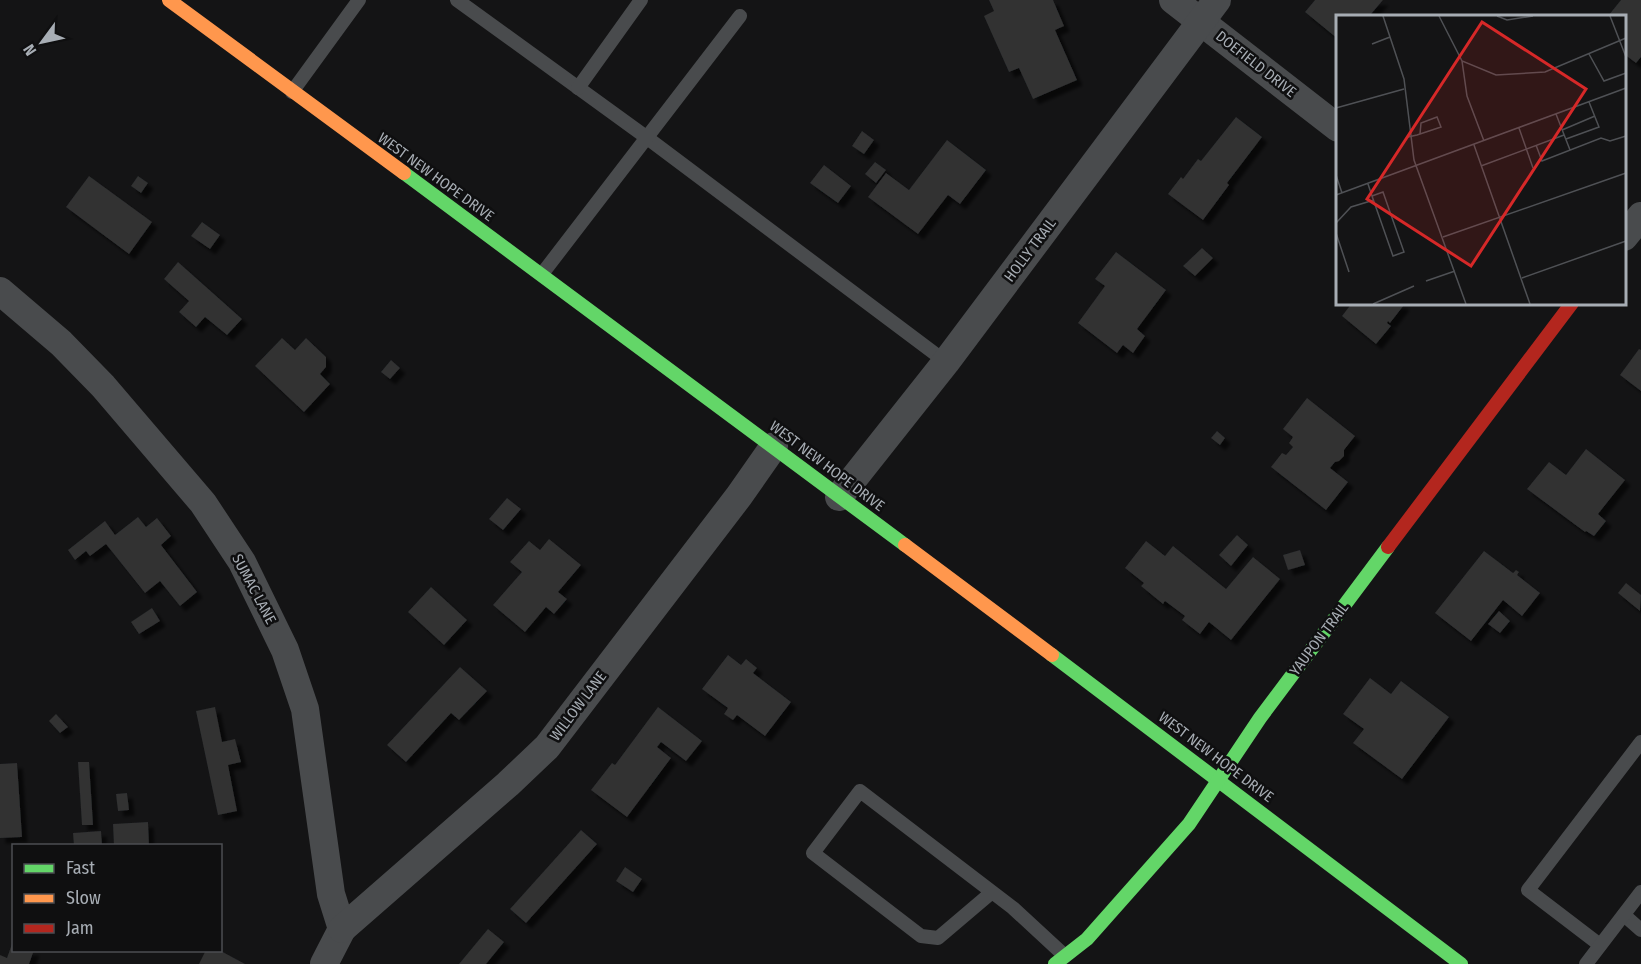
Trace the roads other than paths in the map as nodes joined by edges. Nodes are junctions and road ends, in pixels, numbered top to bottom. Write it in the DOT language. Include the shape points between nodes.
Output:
graph roads {
  1 [pos="169,0"];
  2 [pos="359,0"];
  3 [pos="457,0"];
  4 [pos="641,0"];
  5 [pos="1173,0"];
  6 [pos="1209,11"];
  7 [pos="740,16"];
  8 [pos="578,88"];
  9 [pos="292,92"];
  10 [pos="1336,126"];
  11 [pos="646,137"];
  12 [pos="1641,216"];
  13 [pos="1626,235"];
  14 [pos="542,274"];
  15 [pos="0,291"];
  16 [pos="1568,305"];
  17 [pos="946,362"];
  18 [pos="774,446"];
  19 [pos="839,497"];
  20 [pos="1641,742"];
  21 [pos="1220,781"];
  22 [pos="1641,892"];
  23 [pos="992,893"];
  24 [pos="1624,915"];
  25 [pos="342,928"];
  26 [pos="1641,930"];
  27 [pos="1600,945"];
  28 [pos="1060,960"];
  29 [pos="324,964"];
  30 [pos="1461,964"];
  31 [pos="1586,964"];
  1 -- 9 [label="main road, WEST NEW HOPE DRIVE"];
  2 -- 9 [label="lane"];
  3 -- 8 [label="lane"];
  4 -- 8 [label="lane"];
  5 -- 6 [label="street, DOEFIELD DRIVE"];
  6 -- 10 [label="street, DOEFIELD DRIVE"];
  6 -- 17 [label="street, HOLLY TRAIL"];
  7 -- 11 [label="lane"];
  8 -- 11 [label="lane"];
  9 -- 14 [label="main road, WEST NEW HOPE DRIVE"];
  11 -- 14 [label="lane"];
  11 -- 17 [label="lane"];
  12 -- 13 [label="street"];
  14 -- 18 [label="main road, WEST NEW HOPE DRIVE"];
  15 -- 25 [label="street, SUMAC LANE" via="61,343 103,386 203,503 242,562 285,650 305,709 332,894"];
  16 -- 21 [label="main road, YAUPON TRAIL" via="1260,718"];
  17 -- 19 [label="street, HOLLY TRAIL"];
  18 -- 19 [label="main road, WEST NEW HOPE DRIVE"];
  18 -- 25 [label="street, WILLOW LANE" via="547,747"];
  19 -- 21 [label="main road, WEST NEW HOPE DRIVE"];
  20 -- 27 [label="lane" via="1528,890"];
  21 -- 28 [label="main road, YAUPON TRAIL" via="1189,824 1087,939"];
  21 -- 30 [label="main road, WEST NEW HOPE DRIVE"];
  22 -- 24 [label="lane"];
  23 -- 23 [label="lane" via="860,791 813,853 921,936 938,938"];
  23 -- 28 [label="lane" via="1013,908"];
  24 -- 26 [label="lane"];
  24 -- 27 [label="lane"];
  25 -- 29 [label="street"];
  27 -- 31 [label="lane"];
}
